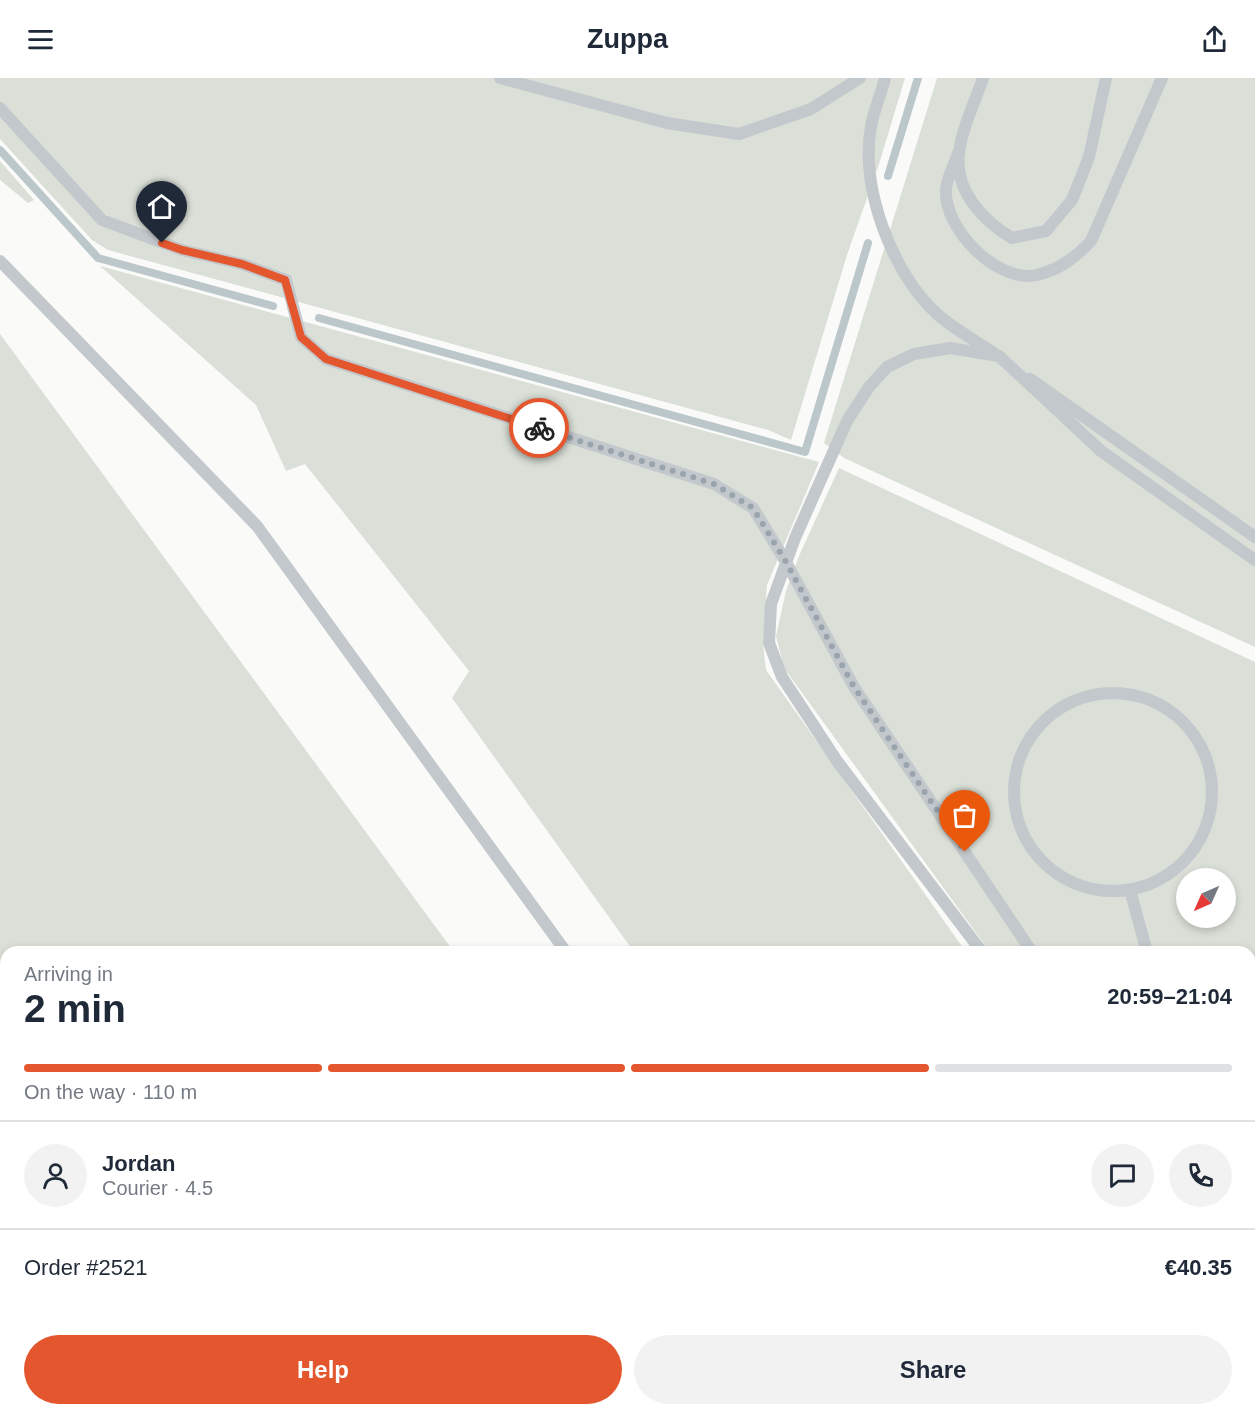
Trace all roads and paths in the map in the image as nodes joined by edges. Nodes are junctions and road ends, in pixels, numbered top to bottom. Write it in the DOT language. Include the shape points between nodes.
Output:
graph roads {
  1 [pos="500,78"];
  2 [pos="860,78"];
  3 [pos="885,78"];
  4 [pos="982,78"];
  5 [pos="1106,78"];
  6 [pos="1162,78"];
  7 [pos="0,108"];
  8 [pos="958,153"];
  9 [pos="0,261"];
  10 [pos="999,357"];
  11 [pos="1255,537"];
  12 [pos="1255,560"];
  13 [pos="786,562"];
  14 [pos="1130,890"];
  15 [pos="562,946"];
  16 [pos="977,946"];
  17 [pos="1028,946"];
  18 [pos="1145,946"];
  1 -- 2 [label="lane" via="667,123 739,134 811,109"];
  3 -- 10 [label="lane" via="871,127 870,176 884,232 910,284 938,315"];
  4 -- 8 [label="lane"];
  5 -- 8 [label="lane" via="1089,157 1071,200 1046,231 1012,238 990,225 974,207 960,175"];
  6 -- 8 [label="lane" via="1091,242 1070,263 1044,273 1035,276 1010,272 964,241 950,215 946,189"];
  7 -- 13 [label="lane" via="102,220 182,250 242,264 285,280 301,337 326,359 714,484 753,508"];
  9 -- 15 [label="lane" via="257,526"];
  10 -- 11 [label="lane"];
  10 -- 12 [label="lane" via="1101,451"];
  10 -- 13 [label="lane" via="950,348 914,354 887,368 847,421"];
  13 -- 16 [label="lane" via="771,604 769,643 782,677 837,761"];
  13 -- 17 [label="lane" via="854,687"];
  14 -- 14 [label="lane" via="1161,879 1187,859 1204,831 1212,799 1209,767 1195,736 1173,712 1143,698 1111,692 1078,699 1050,715 1029,739 1016,769 1014,801 1022,833 1040,860 1066,880 1097,890"];
  14 -- 18 [label="lane"];
}
